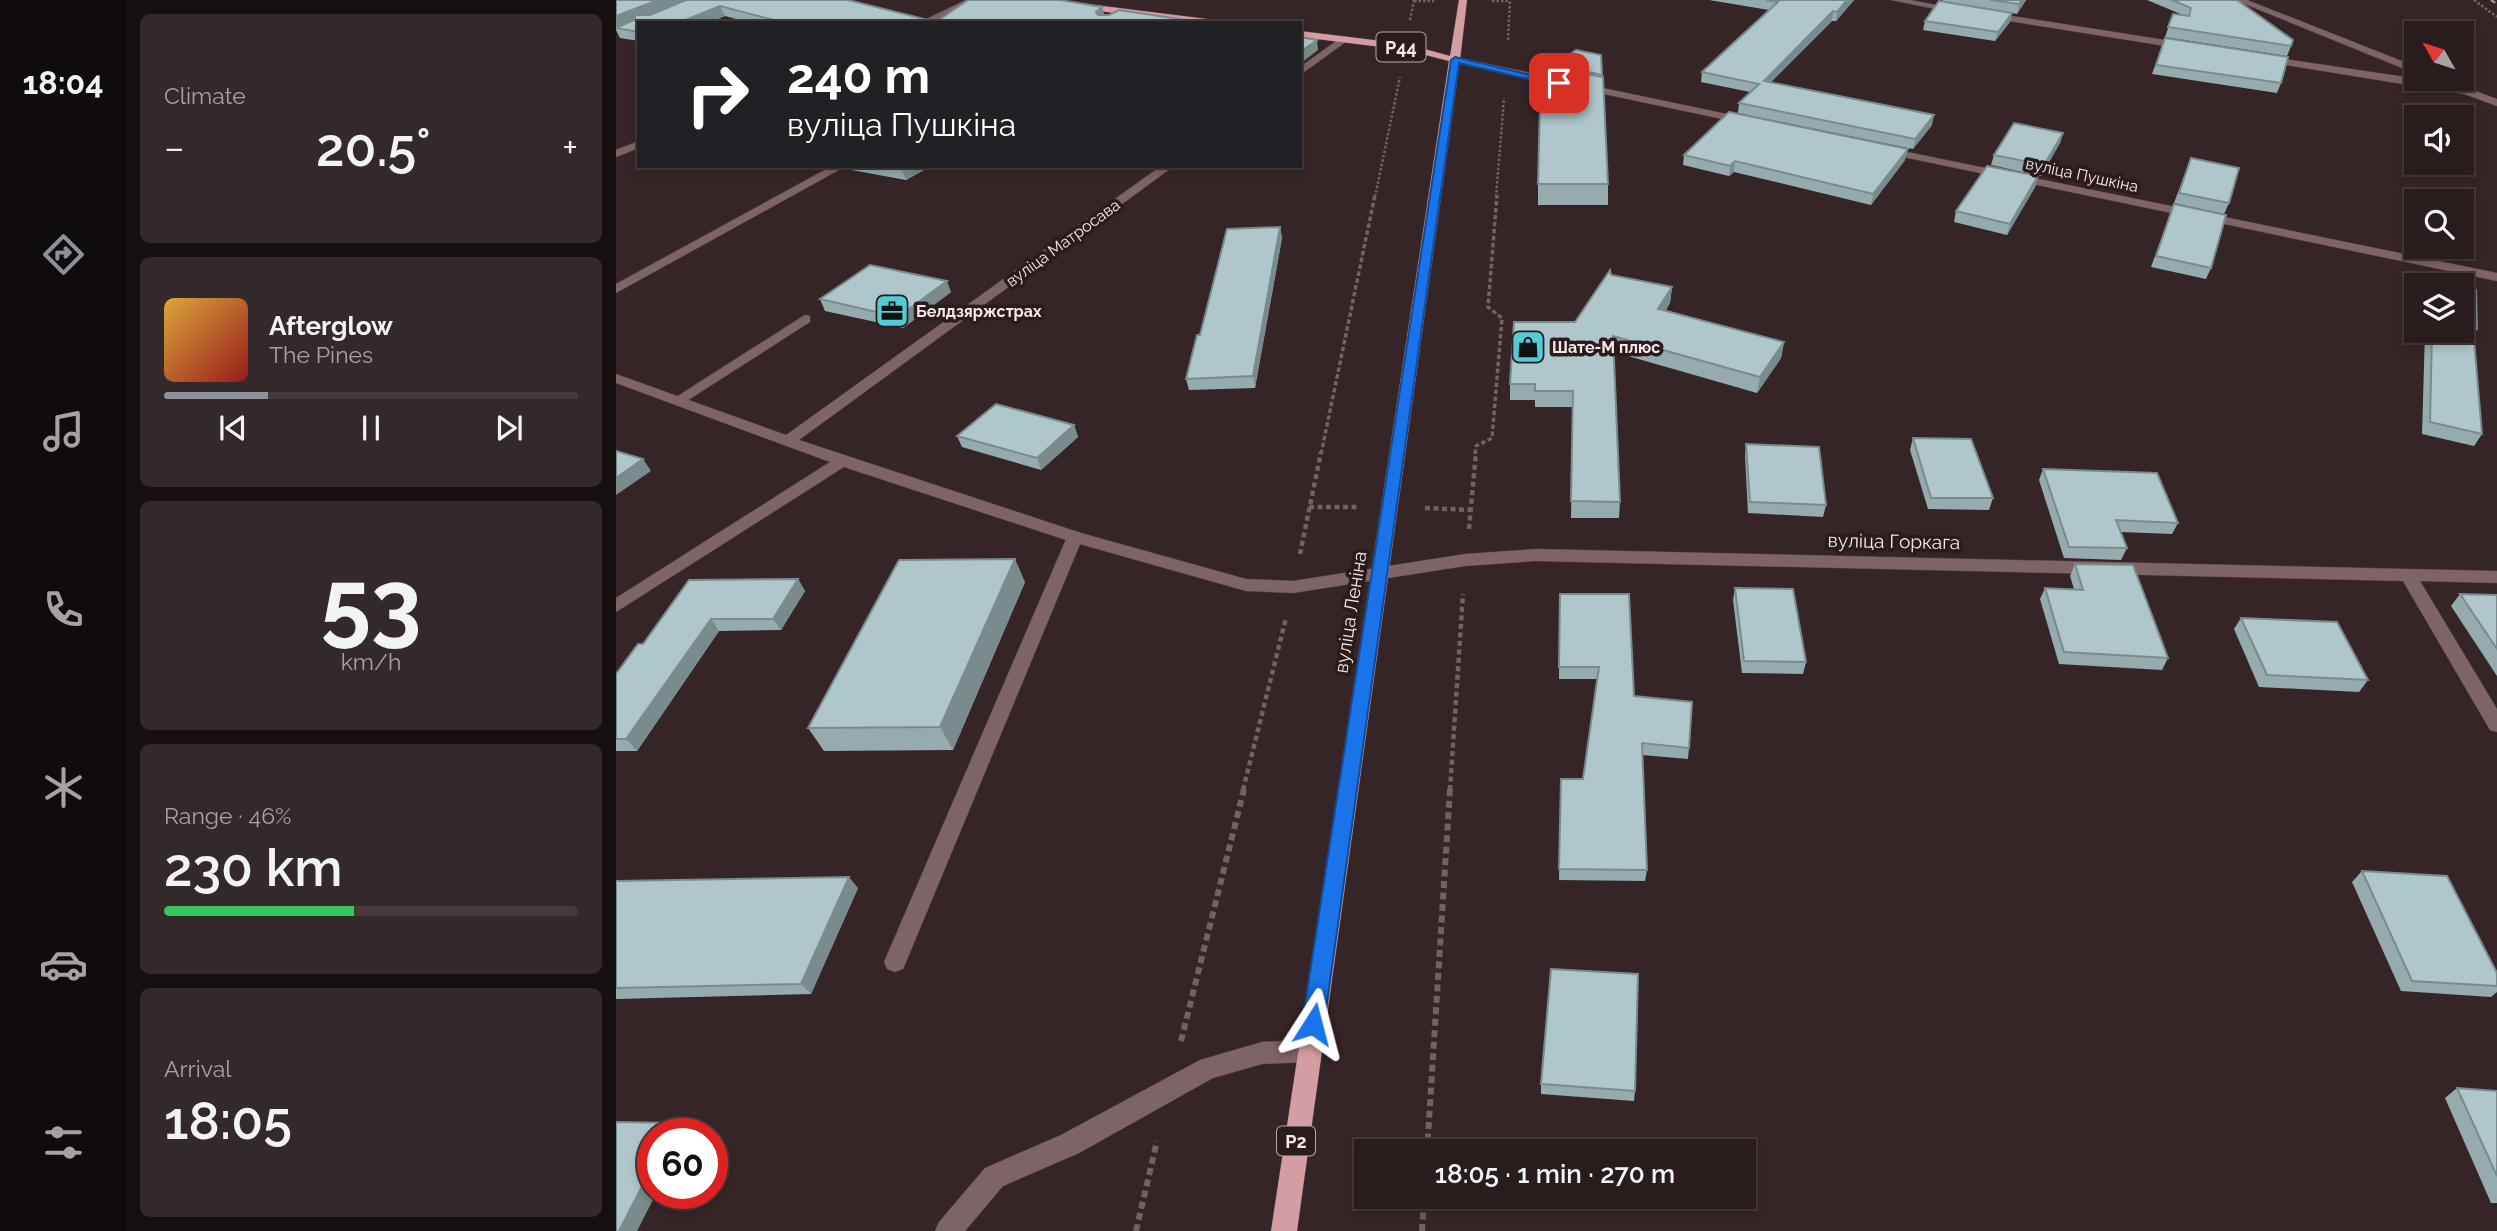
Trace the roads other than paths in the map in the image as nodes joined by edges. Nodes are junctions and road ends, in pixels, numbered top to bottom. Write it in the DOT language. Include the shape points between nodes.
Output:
graph roads {
  1 [pos="973,0"];
  2 [pos="1463,0"];
  3 [pos="1895,0"];
  4 [pos="2239,0"];
  5 [pos="1073,6"];
  6 [pos="1126,11"];
  7 [pos="1963,11"];
  8 [pos="1976,13"];
  9 [pos="926,21"];
  10 [pos="1108,21"];
  11 [pos="1200,21"];
  12 [pos="1302,34"];
  13 [pos="1345,39"];
  14 [pos="2195,48"];
  15 [pos="2249,57"];
  16 [pos="1455,60"];
  17 [pos="2404,66"];
  18 [pos="1302,71"];
  19 [pos="2404,81"];
  20 [pos="2468,91"];
  21 [pos="2497,103"];
  22 [pos="1764,125"];
  23 [pos="637,145"];
  24 [pos="1872,148"];
  25 [pos="616,154"];
  26 [pos="837,168"];
  27 [pos="1166,168"];
  28 [pos="2497,277"];
  29 [pos="616,289"];
  30 [pos="805,319"];
  31 [pos="616,378"];
  32 [pos="677,401"];
  33 [pos="787,442"];
  34 [pos="842,461"];
  35 [pos="1075,537"];
  36 [pos="2407,573"];
  37 [pos="1381,574"];
  38 [pos="2497,577"];
  39 [pos="616,606"];
  40 [pos="2497,725"];
  41 [pos="895,962"];
  42 [pos="1309,1051"];
  43 [pos="948,1231"];
  44 [pos="1284,1231"];
  1 -- 9 [label="street"];
  2 -- 16 [label="main road, вуліца Леніна / Р2"];
  3 -- 7 [label="street"];
  4 -- 17 [label="street"];
  5 -- 6 [label="main road"];
  6 -- 10 [label="street"];
  6 -- 11 [label="main road"];
  8 -- 14 [label="street"];
  12 -- 13 [label="main road, Р44"];
  13 -- 16 [label="main road, Р44" via="1406,47"];
  13 -- 18 [label="street"];
  15 -- 19 [label="street"];
  16 -- 22 [label="street"];
  16 -- 37 [label="main road, вуліца Леніна / Р2"];
  20 -- 21 [label="street"];
  23 -- 25 [label="street"];
  24 -- 28 [label="street, вуліца Пушкіна"];
  26 -- 29 [label="street"];
  27 -- 33 [label="street, вуліца Матросава"];
  30 -- 32 [label="street"];
  31 -- 32 [label="street, вуліца Горкага"];
  32 -- 33 [label="street, вуліца Горкага"];
  33 -- 34 [label="street, вуліца Горкага"];
  34 -- 35 [label="street, вуліца Горкага"];
  34 -- 39 [label="street"];
  35 -- 37 [label="street, вуліца Горкага" via="1246,584 1293,587"];
  35 -- 41 [label="street"];
  36 -- 37 [label="street, вуліца Горкага" via="1536,555 1465,559"];
  36 -- 38 [label="street, вуліца Горкага"];
  36 -- 40 [label="street"];
  37 -- 42 [label="main road, вуліца Леніна / Р2"];
  42 -- 43 [label="street" via="1262,1053 1208,1068 1070,1144 994,1177"];
  42 -- 44 [label="main road, вуліца Леніна / Р2"];
}
